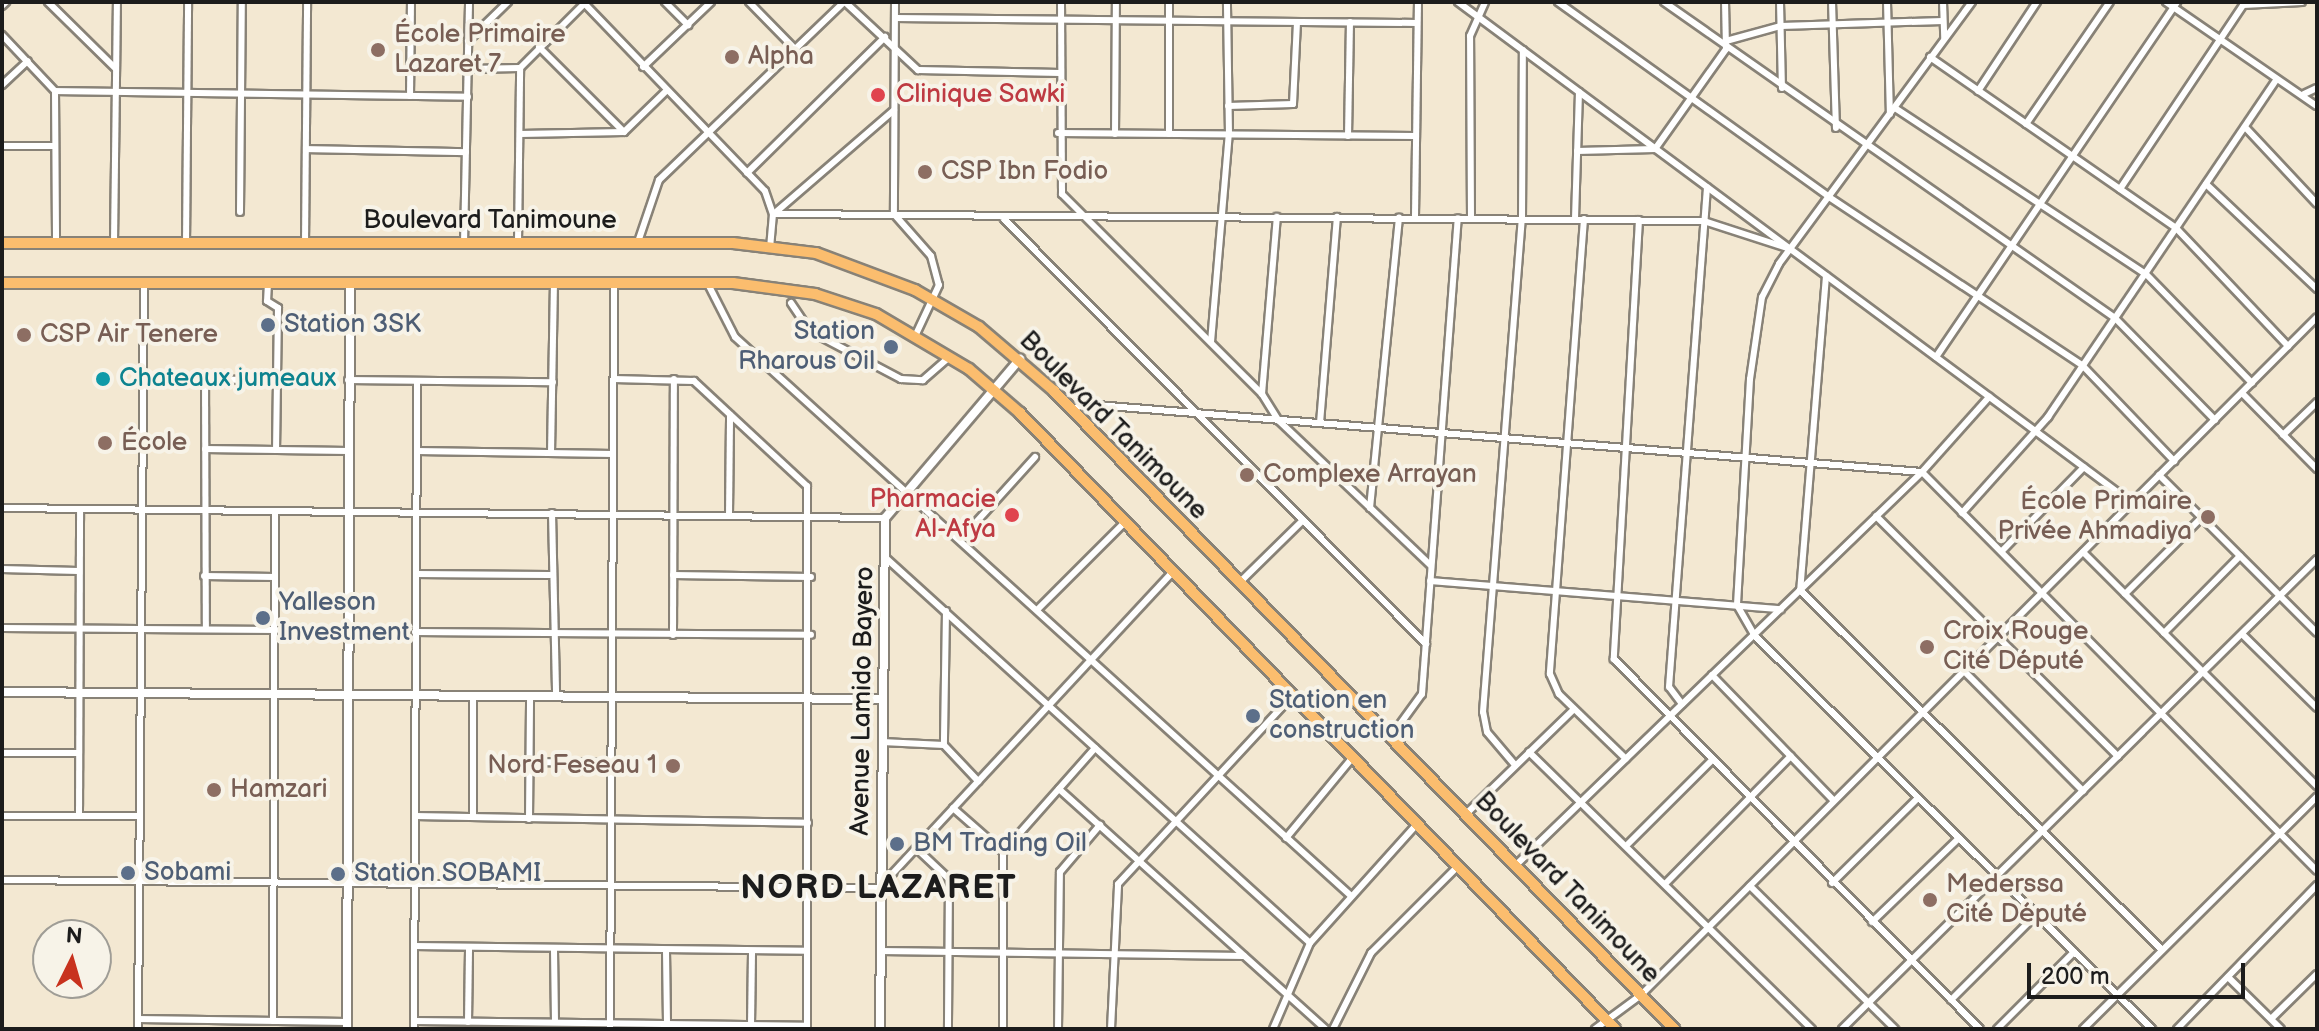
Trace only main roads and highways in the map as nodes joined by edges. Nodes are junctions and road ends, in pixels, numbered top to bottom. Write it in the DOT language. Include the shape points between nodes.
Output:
graph roads {
  1 [pos="2,243"];
  2 [pos="2,283"];
  3 [pos="1611,1025"];
  4 [pos="1674,1029"];
  1 -- 4 [label="main road, Boulevard Tanimoune" via="770,241 845,262 935,301 1020,359 1072,410"];
  2 -- 3 [label="main road" via="708,283 815,294 916,334 994,389"];
}
